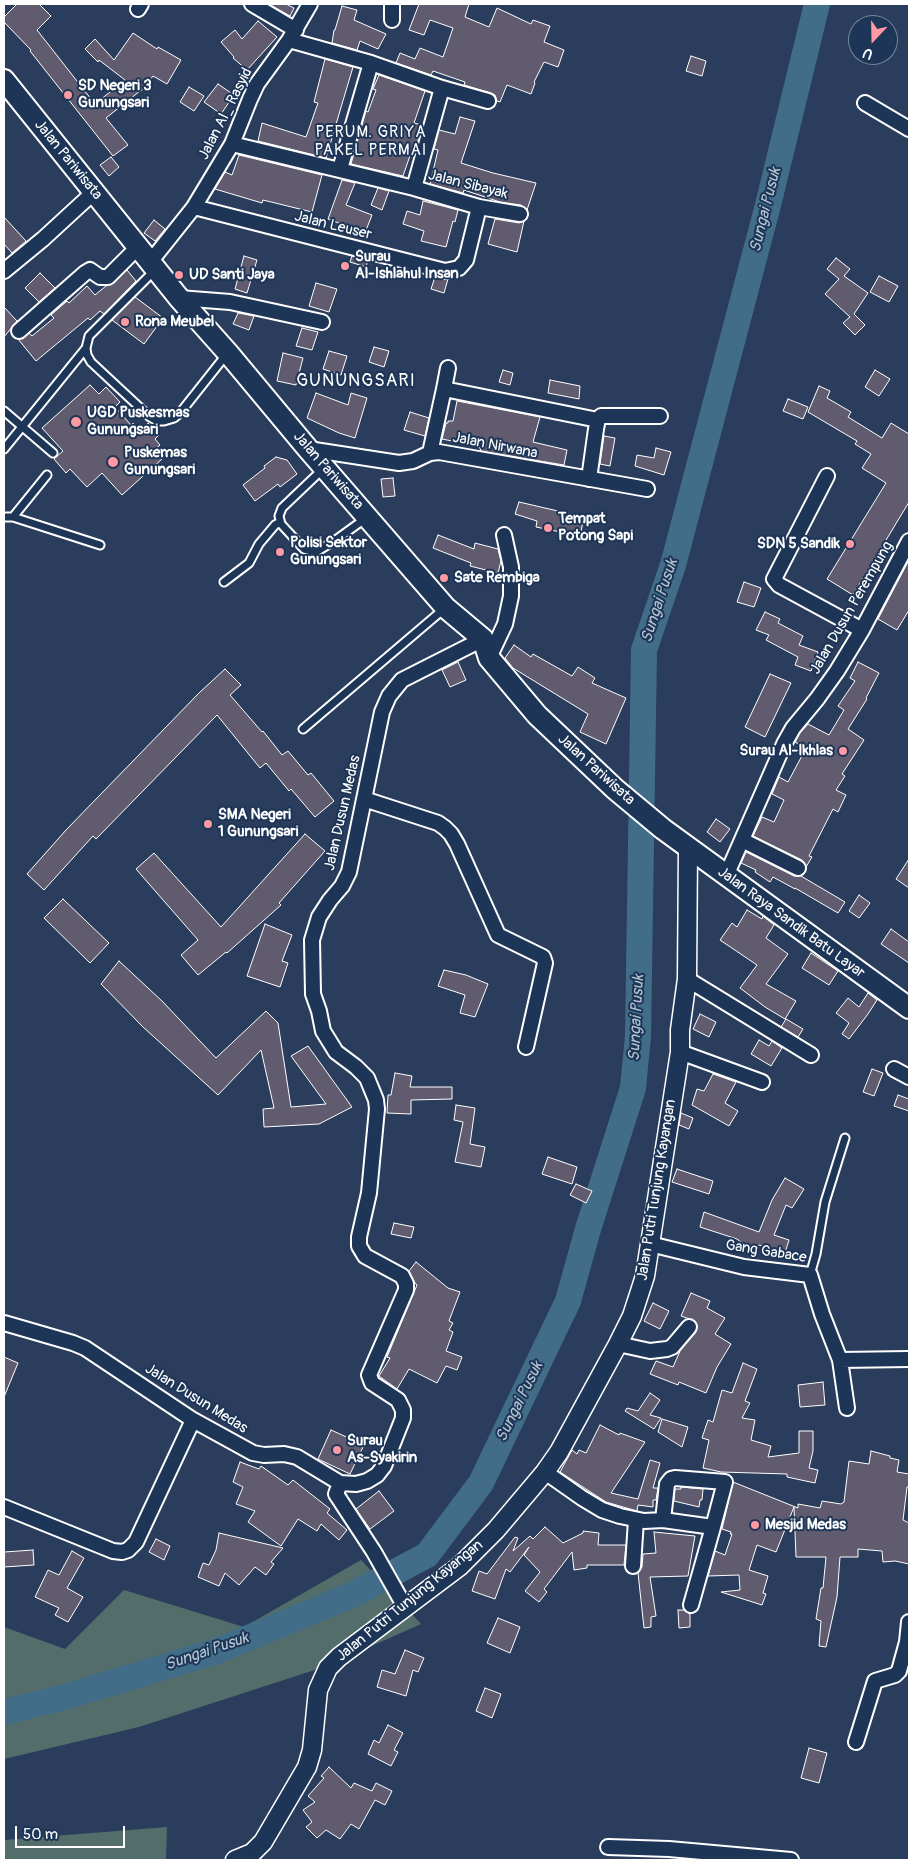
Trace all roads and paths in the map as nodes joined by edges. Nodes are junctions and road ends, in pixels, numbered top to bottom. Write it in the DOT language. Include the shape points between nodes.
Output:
graph roads {
  1 [pos="252,4"];
  2 [pos="310,4"];
  3 [pos="392,4"];
  4 [pos="392,20"];
  5 [pos="292,35"];
  6 [pos="371,63"];
  7 [pos="5,84"];
  8 [pos="442,88"];
  9 [pos="488,101"];
  10 [pos="865,102"];
  11 [pos="909,129"];
  12 [pos="232,144"];
  13 [pos="340,169"];
  14 [pos="414,188"];
  15 [pos="93,193"];
  16 [pos="194,207"];
  17 [pos="479,207"];
  18 [pos="520,214"];
  19 [pos="149,259"];
  20 [pos="4,271"];
  21 [pos="179,298"];
  22 [pos="322,322"];
  23 [pos="19,330"];
  24 [pos="86,348"];
  25 [pos="228,353"];
  26 [pos="448,368"];
  27 [pos="444,389"];
  28 [pos="4,411"];
  29 [pos="660,416"];
  30 [pos="598,420"];
  31 [pos="22,425"];
  32 [pos="4,448"];
  33 [pos="308,449"];
  34 [pos="53,454"];
  35 [pos="430,454"];
  36 [pos="324,468"];
  37 [pos="48,475"];
  38 [pos="827,476"];
  39 [pos="589,479"];
  40 [pos="647,489"];
  41 [pos="367,516"];
  42 [pos="4,517"];
  43 [pos="13,517"];
  44 [pos="280,522"];
  45 [pos="504,535"];
  46 [pos="909,541"];
  47 [pos="100,545"];
  48 [pos="224,582"];
  49 [pos="446,608"];
  50 [pos="862,630"];
  51 [pos="483,639"];
  52 [pos="488,658"];
  53 [pos="303,729"];
  54 [pos="364,799"];
  55 [pos="675,838"];
  56 [pos="742,840"];
  57 [pos="798,868"];
  58 [pos="726,876"];
  59 [pos="687,978"];
  60 [pos="909,1008"];
  61 [pos="526,1047"];
  62 [pos="680,1052"];
  63 [pos="811,1055"];
  64 [pos="894,1069"];
  65 [pos="909,1077"];
  66 [pos="762,1082"];
  67 [pos="845,1138"];
  68 [pos="650,1244"];
  69 [pos="810,1274"];
  70 [pos="4,1323"];
  71 [pos="689,1326"];
  72 [pos="618,1344"];
  73 [pos="909,1359"];
  74 [pos="840,1360"];
  75 [pos="847,1408"];
  76 [pos="193,1420"];
  77 [pos="545,1472"];
  78 [pos="340,1483"];
  79 [pos="4,1507"];
  80 [pos="636,1520"];
  81 [pos="663,1520"];
  82 [pos="712,1527"];
  83 [pos="633,1566"];
  84 [pos="402,1603"];
  85 [pos="691,1605"];
  86 [pos="909,1622"];
  87 [pos="856,1742"];
  88 [pos="608,1846"];
  89 [pos="235,1860"];
  90 [pos="791,1860"];
  1 -- 5 [label="street"];
  2 -- 5 [label="street, Jalan Al_ Rasyid"];
  3 -- 4 [label="street"];
  5 -- 6 [label="street"];
  5 -- 12 [label="street, Jalan Al_ Rasyid" via="257,84"];
  6 -- 8 [label="street"];
  6 -- 13 [label="street"];
  7 -- 15 [label="main road, Jalan Pariwisata"];
  8 -- 9 [label="street"];
  8 -- 14 [label="street"];
  10 -- 11 [label="street"];
  12 -- 13 [label="street, Jalan Sibayak"];
  12 -- 16 [label="street, Jalan Al_ Rasyid"];
  13 -- 14 [label="street, Jalan Sibayak"];
  14 -- 17 [label="street, Jalan Sibayak"];
  15 -- 19 [label="main road, Jalan Pariwisata"];
  15 -- 20 [label="street"];
  16 -- 17 [label="street, Jalan Leuser" via="445,271 459,268 466,260"];
  16 -- 19 [label="street, Jalan Al_ Rasyid"];
  17 -- 18 [label="street, Jalan Sibayak"];
  19 -- 21 [label="main road, Jalan Pariwisata"];
  19 -- 23 [label="street, Jalan Al_ Rasyid" via="108,277 100,277 90,270"];
  19 -- 24 [label="lane" via="92,333"];
  21 -- 22 [label="street" via="230,302"];
  21 -- 25 [label="main road, Jalan Pariwisata"];
  24 -- 25 [label="lane" via="93,365 150,418 160,421 177,416"];
  24 -- 31 [label="lane"];
  25 -- 33 [label="main road, Jalan Pariwisata"];
  26 -- 27 [label="street"];
  27 -- 30 [label="street"];
  27 -- 35 [label="street"];
  28 -- 31 [label="lane"];
  29 -- 30 [label="street" via="604,415"];
  30 -- 39 [label="street"];
  31 -- 32 [label="lane"];
  31 -- 34 [label="lane"];
  33 -- 35 [label="street, Jalan Nirwana" via="399,464"];
  33 -- 36 [label="main road, Jalan Pariwisata"];
  35 -- 39 [label="street, Jalan Nirwana" via="444,453"];
  36 -- 41 [label="main road, Jalan Pariwisata"];
  36 -- 44 [label="lane" via="282,508"];
  37 -- 43 [label="lane"];
  38 -- 50 [label="street" via="774,579 779,585"];
  39 -- 40 [label="street, Jalan Nirwana"];
  41 -- 44 [label="lane" via="316,552 304,549"];
  41 -- 49 [label="main road, Jalan Pariwisata"];
  42 -- 43 [label="lane"];
  43 -- 47 [label="lane"];
  44 -- 48 [label="lane" via="259,544 249,564"];
  45 -- 52 [label="street" via="511,567 511,596 505,624"];
  46 -- 50 [label="street, Jalan Dusun Perempung"];
  49 -- 51 [label="main road, Jalan Pariwisata"];
  49 -- 53 [label="lane"];
  50 -- 56 [label="street, Jalan Dusun Perempung" via="828,685 793,728"];
  51 -- 52 [label="main road, Jalan Pariwisata"];
  51 -- 54 [label="street, Jalan Dusun Medas" via="397,684 382,712"];
  52 -- 55 [label="main road, Jalan Pariwisata" via="537,715 615,789"];
  54 -- 61 [label="street" via="445,828 457,844 498,935 543,957 545,963"];
  54 -- 78 [label="street, Jalan Dusun Medas" via="349,872 315,927 311,953 313,994 326,1038 336,1052 367,1078 376,1100 369,1193 359,1243 365,1256 402,1276 406,1288 369,1375 372,1383 400,1402 404,1413 380,1471 362,1483"];
  55 -- 58 [label="main road, Jalan Raya Sandik Batu Layar"];
  55 -- 59 [label="street, Jalan Putri Tunjung Kayangan"];
  56 -- 57 [label="street"];
  56 -- 58 [label="street, Jalan Dusun Perempung"];
  58 -- 60 [label="main road, Jalan Raya Sandik Batu Layar"];
  59 -- 62 [label="street, Jalan Putri Tunjung Kayangan"];
  59 -- 63 [label="street"];
  62 -- 66 [label="street"];
  62 -- 68 [label="street, Jalan Putri Tunjung Kayangan"];
  64 -- 65 [label="street"];
  67 -- 69 [label="lane" via="825,1202"];
  68 -- 69 [label="street, Gang Gabace" via="744,1267"];
  68 -- 72 [label="street, Jalan Putri Tunjung Kayangan" via="645,1276"];
  69 -- 74 [label="street, Gang Gabace"];
  70 -- 76 [label="street, Jalan Dusun Medas" via="73,1342"];
  71 -- 72 [label="street" via="672,1347 666,1349 650,1350"];
  72 -- 77 [label="street, Jalan Putri Tunjung Kayangan"];
  73 -- 74 [label="street"];
  74 -- 75 [label="street, Gang Gabace"];
  76 -- 78 [label="street, Jalan Dusun Medas" via="253,1453 296,1457"];
  76 -- 79 [label="street" via="136,1542 128,1550 113,1551"];
  77 -- 80 [label="street" via="602,1510"];
  77 -- 84 [label="street, Jalan Putri Tunjung Kayangan" via="479,1549 460,1566"];
  78 -- 84 [label="street" via="336,1494"];
  80 -- 81 [label="street"];
  80 -- 83 [label="street"];
  81 -- 82 [label="street"];
  81 -- 82 [label="street" via="667,1484 671,1479 725,1482"];
  82 -- 85 [label="street"];
  84 -- 89 [label="street, Jalan Putri Tunjung Kayangan" via="328,1668 318,1690 312,1750 307,1767 263,1842 252,1853"];
  86 -- 87 [label="street" via="899,1671 875,1681"];
  88 -- 90 [label="street"];
}
